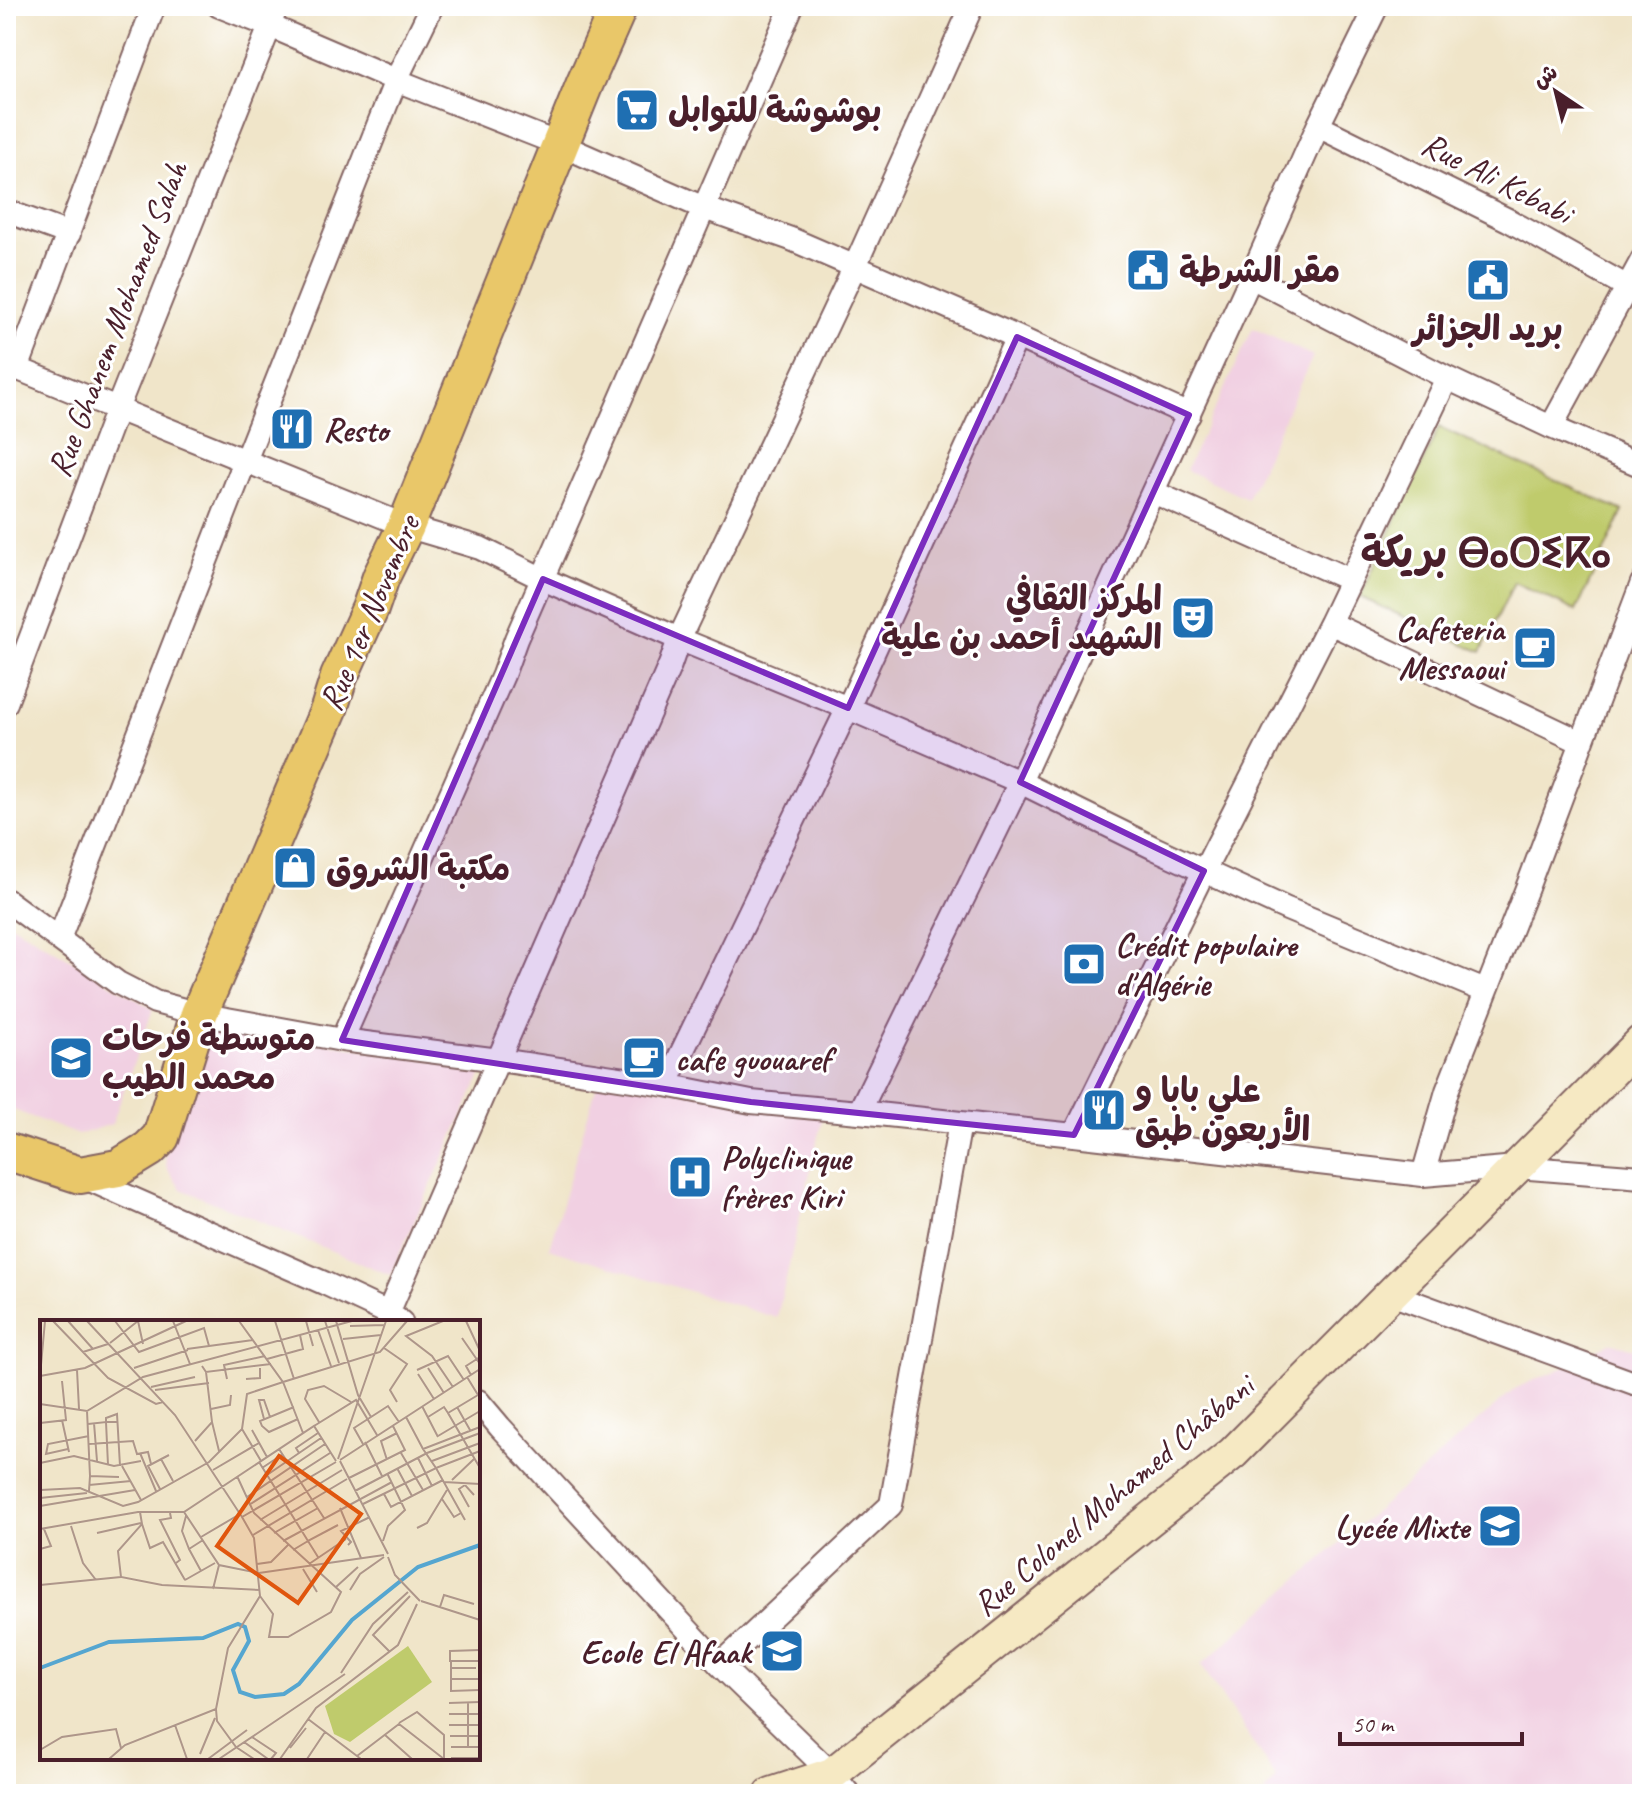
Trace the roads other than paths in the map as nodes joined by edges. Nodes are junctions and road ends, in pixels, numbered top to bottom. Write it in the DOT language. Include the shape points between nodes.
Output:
graph roads {
  1 [pos="154,6"];
  2 [pos="219,6"];
  3 [pos="432,6"];
  4 [pos="619,6"];
  5 [pos="792,6"];
  6 [pos="972,6"];
  7 [pos="1377,6"];
  8 [pos="273,16"];
  9 [pos="396,80"];
  10 [pos="1318,126"];
  11 [pos="561,145"];
  12 [pos="704,208"];
  13 [pos="6,211"];
  14 [pos="69,234"];
  15 [pos="1642,260"];
  16 [pos="855,266"];
  17 [pos="1251,277"];
  18 [pos="1634,292"];
  19 [pos="1017,337"];
  20 [pos="11,366"];
  21 [pos="1447,378"];
  22 [pos="117,409"];
  23 [pos="1189,415"];
  24 [pos="1551,427"];
  25 [pos="245,461"];
  26 [pos="1642,466"];
  27 [pos="1153,492"];
  28 [pos="406,526"];
  29 [pos="543,579"];
  30 [pos="1350,580"];
  31 [pos="1642,583"];
  32 [pos="1330,623"];
  33 [pos="1635,624"];
  34 [pos="679,639"];
  35 [pos="6,703"];
  36 [pos="848,708"];
  37 [pos="1581,742"];
  38 [pos="1020,782"];
  39 [pos="1204,871"];
  40 [pos="6,900"];
  41 [pos="59,939"];
  42 [pos="1485,991"];
  43 [pos="199,1014"];
  44 [pos="342,1040"];
  45 [pos="1642,1041"];
  46 [pos="499,1060"];
  47 [pos="666,1085"];
  48 [pos="859,1112"];
  49 [pos="960,1123"];
  50 [pos="1074,1135"];
  51 [pos="7,1153"];
  52 [pos="1517,1167"];
  53 [pos="80,1175"];
  54 [pos="1423,1175"];
  55 [pos="1642,1177"];
  56 [pos="1391,1294"];
  57 [pos="394,1318"];
  58 [pos="1642,1386"];
  59 [pos="480,1403"];
  60 [pos="720,1665"];
  61 [pos="840,1784"];
  62 [pos="771,1794"];
  1 -- 14 [label="street"];
  2 -- 8 [label="street"];
  3 -- 9 [label="street"];
  4 -- 11 [label="main road, Rue 1er Novembre"];
  5 -- 12 [label="street"];
  6 -- 16 [label="street"];
  7 -- 10 [label="street"];
  8 -- 9 [label="street"];
  8 -- 22 [label="street, Rue Ghanem Mohamed Salah"];
  9 -- 11 [label="street"];
  9 -- 25 [label="street"];
  10 -- 17 [label="street"];
  10 -- 18 [label="street, Rue Ali Kebabi" via="1508,220"];
  11 -- 12 [label="street"];
  11 -- 28 [label="main road, Rue 1er Novembre"];
  12 -- 16 [label="street"];
  12 -- 29 [label="street"];
  13 -- 14 [label="street"];
  14 -- 20 [label="street"];
  15 -- 18 [label="street"];
  16 -- 19 [label="street"];
  16 -- 34 [label="street"];
  17 -- 21 [label="street"];
  17 -- 23 [label="street"];
  18 -- 24 [label="street"];
  19 -- 23 [label="street"];
  19 -- 36 [label="street"];
  20 -- 22 [label="street"];
  21 -- 24 [label="street"];
  21 -- 30 [label="street"];
  22 -- 25 [label="street"];
  22 -- 35 [label="street, Rue Ghanem Mohamed Salah"];
  23 -- 27 [label="street"];
  24 -- 26 [label="street"];
  25 -- 28 [label="street"];
  25 -- 41 [label="street"];
  27 -- 30 [label="street"];
  27 -- 38 [label="street"];
  28 -- 29 [label="street" via="480,548"];
  28 -- 43 [label="main road, Rue 1er Novembre"];
  29 -- 34 [label="street"];
  29 -- 44 [label="street"];
  30 -- 32 [label="street"];
  31 -- 33 [label="street"];
  32 -- 37 [label="street"];
  32 -- 39 [label="street"];
  33 -- 37 [label="street"];
  34 -- 36 [label="street"];
  34 -- 46 [label="street"];
  36 -- 38 [label="street"];
  36 -- 47 [label="street"];
  37 -- 42 [label="street"];
  38 -- 39 [label="street"];
  38 -- 48 [label="street"];
  39 -- 42 [label="street"];
  39 -- 50 [label="street"];
  40 -- 41 [label="street"];
  41 -- 43 [label="street" via="118,983 155,1002"];
  42 -- 54 [label="street" via="1447,1091"];
  43 -- 44 [label="street"];
  43 -- 53 [label="main road, Rue 1er Novembre" via="161,1137 118,1168"];
  44 -- 46 [label="street"];
  45 -- 52 [label="main road, Rue Colonel Mohamed Châbani"];
  46 -- 47 [label="street"];
  46 -- 57 [label="street"];
  47 -- 48 [label="street" via="751,1102"];
  48 -- 49 [label="street"];
  49 -- 50 [label="street"];
  49 -- 60 [label="street" via="891,1505"];
  50 -- 54 [label="street"];
  51 -- 53 [label="main road"];
  52 -- 54 [label="street"];
  52 -- 55 [label="street"];
  52 -- 56 [label="main road, Rue Colonel Mohamed Châbani"];
  53 -- 57 [label="street"];
  56 -- 58 [label="street"];
  56 -- 61 [label="main road, Rue Colonel Mohamed Châbani" via="1233,1453"];
  59 -- 60 [label="street"];
  60 -- 61 [label="street"];
  61 -- 62 [label="main road, Rue Colonel Mohamed Châbani"];
}
